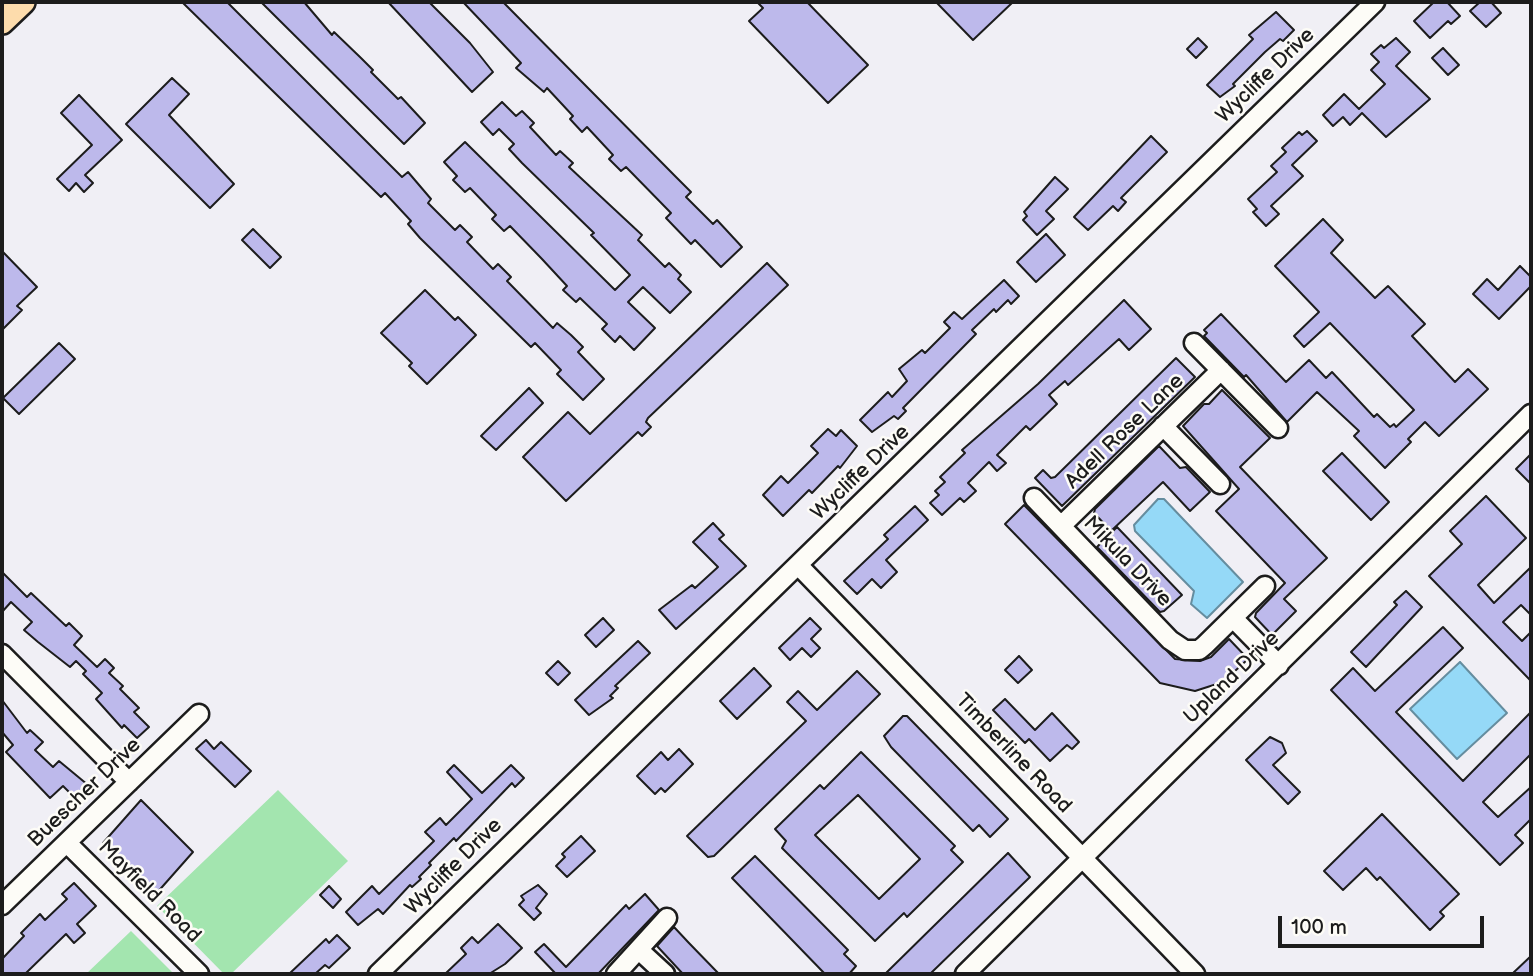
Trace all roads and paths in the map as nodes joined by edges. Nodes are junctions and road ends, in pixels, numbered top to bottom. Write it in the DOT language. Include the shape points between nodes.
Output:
graph roads {
  1 [pos="23,2"];
  2 [pos="1375,2"];
  3 [pos="2,22"];
  4 [pos="1194,342"];
  5 [pos="1221,370"];
  6 [pos="1531,414"];
  7 [pos="1163,426"];
  8 [pos="1278,428"];
  9 [pos="1220,484"];
  10 [pos="1034,498"];
  11 [pos="1061,526"];
  12 [pos="799,566"];
  13 [pos="1265,586"];
  14 [pos="1233,618"];
  15 [pos="2,654"];
  16 [pos="1279,665"];
  17 [pos="199,714"];
  18 [pos="130,782"];
  19 [pos="67,843"];
  20 [pos="1083,859"];
  21 [pos="2,905"];
  22 [pos="667,918"];
  23 [pos="639,950"];
  24 [pos="199,974"];
  25 [pos="378,974"];
  26 [pos="616,974"];
  27 [pos="665,974"];
  28 [pos="965,974"];
  29 [pos="1195,974"];
  1 -- 3 [label="main road"];
  2 -- 12 [label="street, Wycliffe Drive"];
  4 -- 5 [label="street"];
  5 -- 7 [label="street, Adell Rose Lane"];
  5 -- 8 [label="street"];
  6 -- 16 [label="street, Upland Drive"];
  7 -- 9 [label="street"];
  7 -- 11 [label="street, Adell Rose Lane"];
  10 -- 11 [label="street, Mikula Drive"];
  11 -- 14 [label="street, Mikula Drive" via="1170,640 1191,652"];
  12 -- 20 [label="street, Timberline Road"];
  12 -- 25 [label="street, Wycliffe Drive"];
  13 -- 14 [label="street"];
  14 -- 16 [label="street"];
  15 -- 18 [label="street"];
  16 -- 20 [label="street, Upland Drive"];
  17 -- 18 [label="street, Buescher Drive"];
  18 -- 19 [label="street, Buescher Drive"];
  19 -- 21 [label="street, Buescher Drive"];
  19 -- 24 [label="street, Mayfield Road"];
  20 -- 28 [label="street, Upland Drive"];
  20 -- 29 [label="street, Timberline Road"];
  22 -- 23 [label="street"];
  23 -- 26 [label="street"];
  23 -- 27 [label="street"];
}
